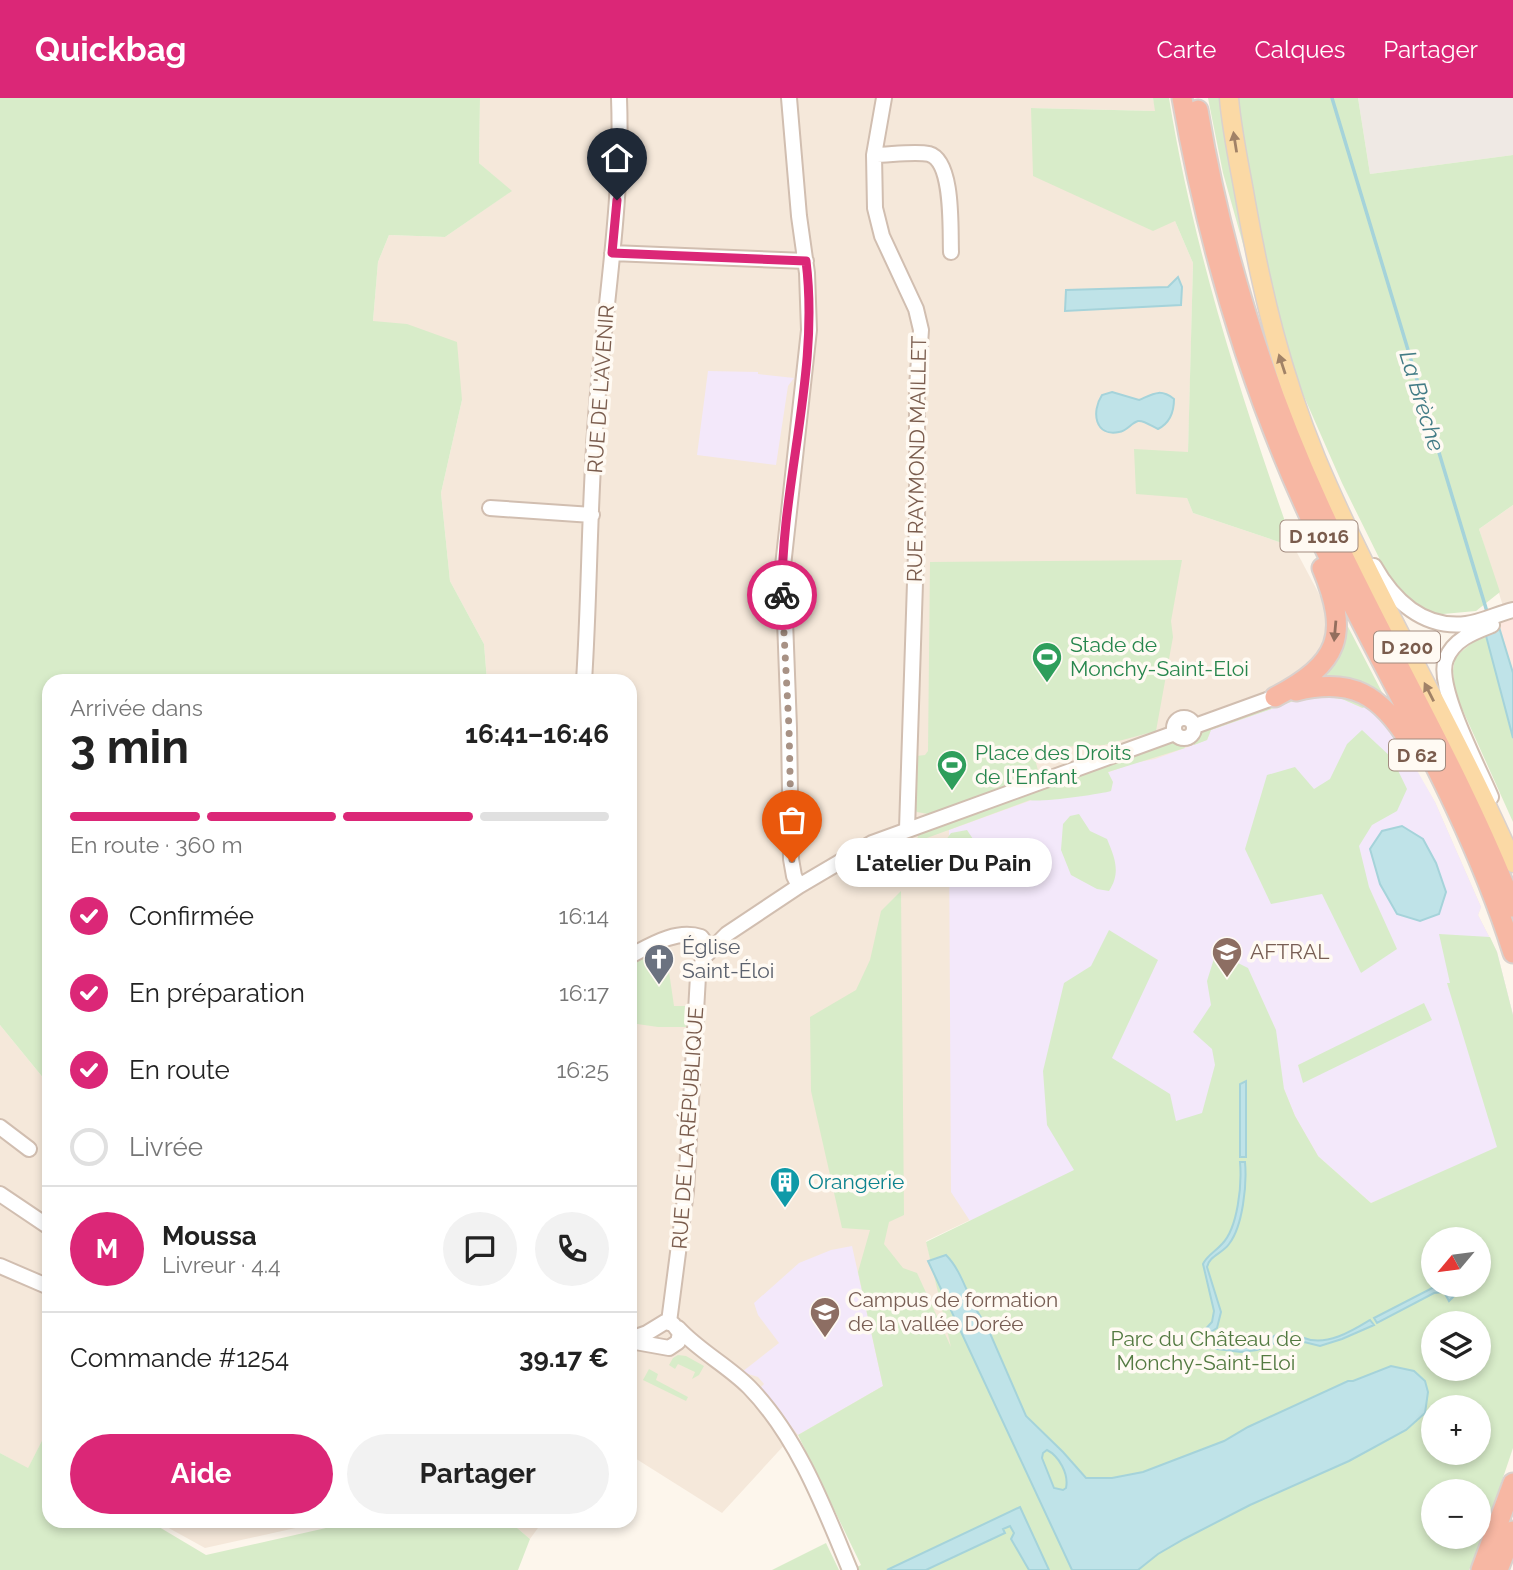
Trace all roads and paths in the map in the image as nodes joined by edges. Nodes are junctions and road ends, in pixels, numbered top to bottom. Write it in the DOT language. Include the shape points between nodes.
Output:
graph roads {
  1 [pos="619,98"];
  2 [pos="789,98"];
  3 [pos="884,98"];
  4 [pos="1182,98"];
  5 [pos="1196,98"];
  6 [pos="1229,98"];
  7 [pos="874,155"];
  8 [pos="951,251"];
  9 [pos="612,253"];
  10 [pos="806,261"];
  11 [pos="1247,358"];
  12 [pos="1310,444"];
  13 [pos="490,508"];
  14 [pos="592,515"];
  15 [pos="1508,615"];
  16 [pos="1478,625"];
  17 [pos="584,674"];
  18 [pos="1275,697"];
  19 [pos="907,829"];
  20 [pos="1513,850"];
  21 [pos="1513,863"];
  22 [pos="799,886"];
  23 [pos="1506,908"];
  24 [pos="732,932"];
  25 [pos="695,935"];
  26 [pos="710,949"];
  27 [pos="637,952"];
  28 [pos="1513,953"];
  29 [pos="0,1127"];
  30 [pos="29,1149"];
  31 [pos="0,1194"];
  32 [pos="42,1222"];
  33 [pos="0,1266"];
  34 [pos="42,1284"];
  35 [pos="674,1325"];
  36 [pos="655,1329"];
  37 [pos="637,1337"];
  38 [pos="637,1341"];
  39 [pos="666,1347"];
  40 [pos="738,1377"];
  41 [pos="1513,1483"];
  42 [pos="1513,1531"];
  43 [pos="1513,1555"];
  44 [pos="850,1570"];
  45 [pos="1481,1570"];
  46 [pos="1498,1570"];
  47 [pos="1507,1570"];
  1 -- 9 [label="street, RUE DE L'AVENIR"];
  2 -- 10 [label="street"];
  3 -- 7 [label="street, RUE RAYMOND MAILLET"];
  4 -- 11 [label="highway, D 1016" via="1210,234"];
  5 -- 23 [label="highway, D 1016" via="1234,272 1291,439 1337,543 1477,822"];
  12 -- 6 [label="main road, D 200, one-way" via="1264,300"];
  7 -- 8 [label="street" via="930,154 941,162 947,179"];
  7 -- 19 [label="street, RUE RAYMOND MAILLET" via="878,221 921,330"];
  9 -- 10 [label="street"];
  9 -- 14 [label="street, RUE DE L'AVENIR"];
  10 -- 22 [label="street" via="808,349 782,590 792,859"];
  11 -- 18 [label="highway, D 62, one-way" via="1287,484 1336,614 1335,640 1326,660 1309,677"];
  11 -- 23 [label="highway, D 1016" via="1310,518"];
  12 -- 16 [label="street" via="1372,563 1396,598 1413,612 1436,621"];
  21 -- 12 [label="main road, D 200, one-way"];
  13 -- 14 [label="street"];
  14 -- 17 [label="street, RUE DE L'AVENIR"];
  15 -- 16 [label="street"];
  16 -- 20 [label="street" via="1451,649 1443,677"];
  18 -- 19 [label="street, D 62" via="1195,726 1189,719 1179,719 1175,733"];
  18 -- 23 [label="highway, D 62" via="1337,685 1367,696 1388,711"];
  19 -- 22 [label="street" via="872,843"];
  22 -- 24 [label="street"];
  23 -- 28 [label="highway, D 1016"];
  24 -- 25 [label="street"];
  24 -- 26 [label="street"];
  25 -- 26 [label="street"];
  25 -- 27 [label="street" via="662,939"];
  26 -- 35 [label="street, RUE DE LA RÉPUBLIQUE" via="698,976"];
  29 -- 30 [label="street"];
  31 -- 32 [label="street"];
  33 -- 34 [label="street"];
  35 -- 36 [label="street" via="662,1323"];
  35 -- 39 [label="street" via="680,1338"];
  35 -- 40 [label="street"];
  36 -- 37 [label="street"];
  36 -- 39 [label="street" via="654,1338"];
  38 -- 39 [label="street"];
  39 -- 40 [label="street" via="685,1350"];
  40 -- 44 [label="street" via="791,1444"];
  41 -- 45 [label="highway"];
  42 -- 46 [label="highway"];
  43 -- 47 [label="highway"];
}
